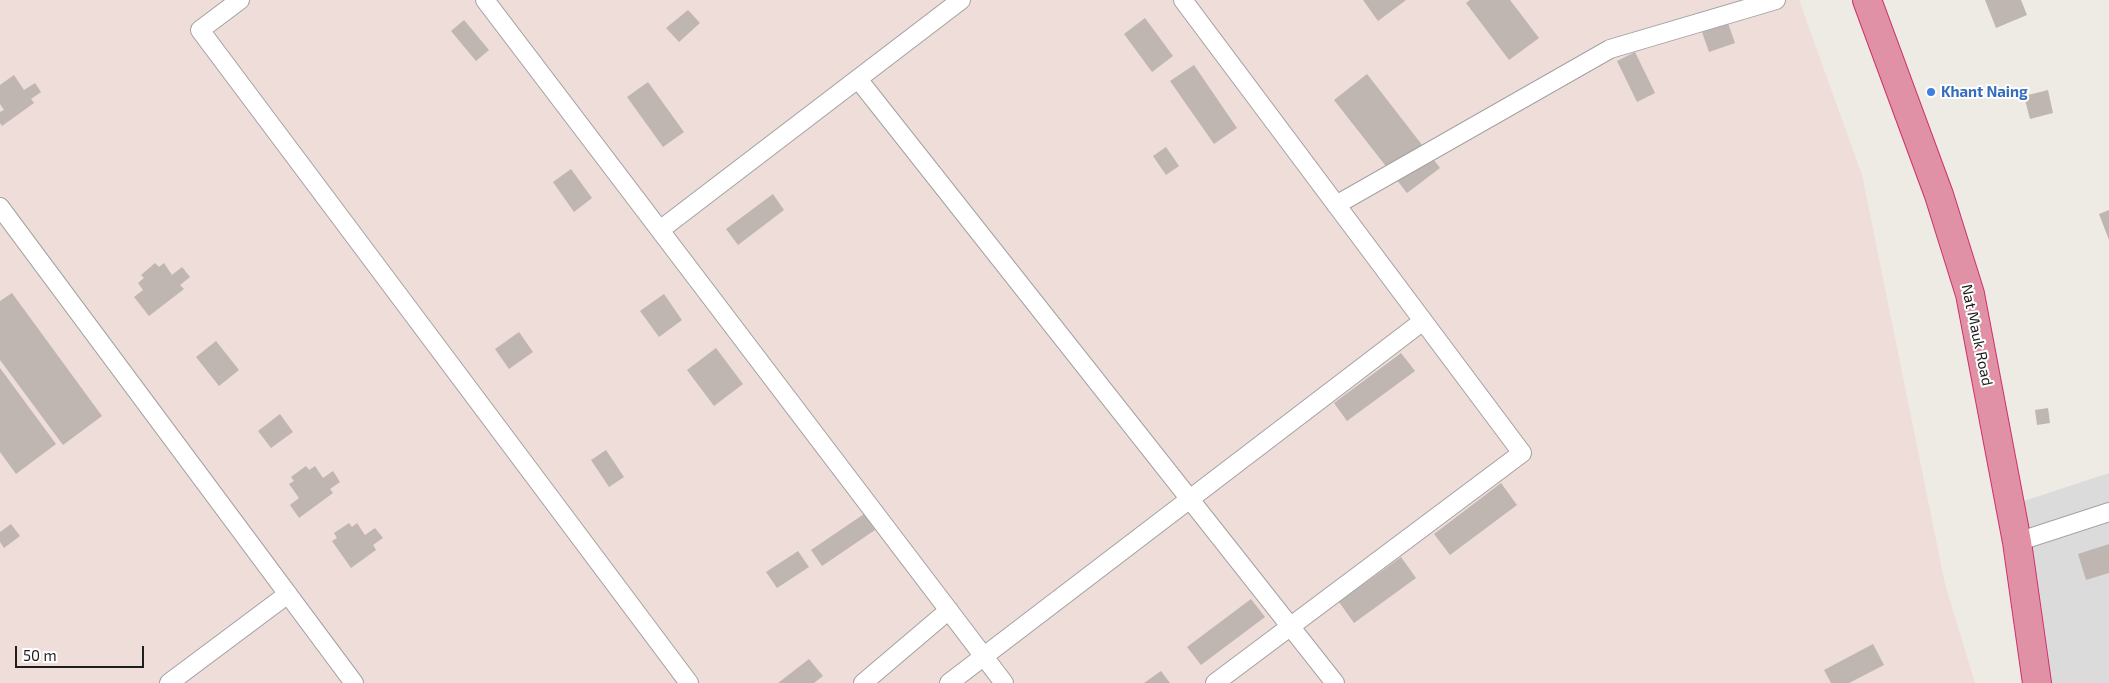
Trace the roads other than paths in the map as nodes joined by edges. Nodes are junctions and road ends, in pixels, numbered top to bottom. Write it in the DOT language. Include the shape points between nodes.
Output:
graph roads {
  1 [pos="240,0"];
  2 [pos="486,0"];
  3 [pos="960,0"];
  4 [pos="1183,0"];
  5 [pos="1776,0"];
  6 [pos="1868,0"];
  7 [pos="858,79"];
  8 [pos="1336,206"];
  9 [pos="0,207"];
  10 [pos="660,230"];
  11 [pos="1423,321"];
  12 [pos="1190,498"];
  13 [pos="2109,512"];
  14 [pos="2017,542"];
  15 [pos="288,594"];
  16 [pos="949,610"];
  17 [pos="1292,626"];
  18 [pos="984,656"];
  19 [pos="169,683"];
  20 [pos="354,683"];
  21 [pos="689,683"];
  22 [pos="863,683"];
  23 [pos="948,683"];
  24 [pos="1004,683"];
  25 [pos="1215,683"];
  26 [pos="1335,683"];
  27 [pos="2037,683"];
  1 -- 21 [label="street" via="200,30"];
  2 -- 10 [label="street"];
  3 -- 7 [label="street"];
  4 -- 8 [label="street"];
  5 -- 8 [label="street" via="1610,49"];
  6 -- 14 [label="highway, Nat Mauk Road" via="1939,195 1970,294"];
  7 -- 10 [label="street"];
  7 -- 12 [label="street"];
  8 -- 11 [label="street"];
  9 -- 15 [label="street"];
  10 -- 16 [label="street"];
  11 -- 12 [label="street"];
  11 -- 17 [label="street" via="1522,454"];
  12 -- 17 [label="street"];
  12 -- 18 [label="street"];
  13 -- 14 [label="street"];
  14 -- 27 [label="highway, Nat Mauk Road"];
  15 -- 19 [label="street"];
  15 -- 20 [label="street"];
  16 -- 18 [label="street"];
  16 -- 22 [label="street"];
  17 -- 25 [label="street"];
  17 -- 26 [label="street"];
  18 -- 23 [label="street"];
  18 -- 24 [label="street"];
}
